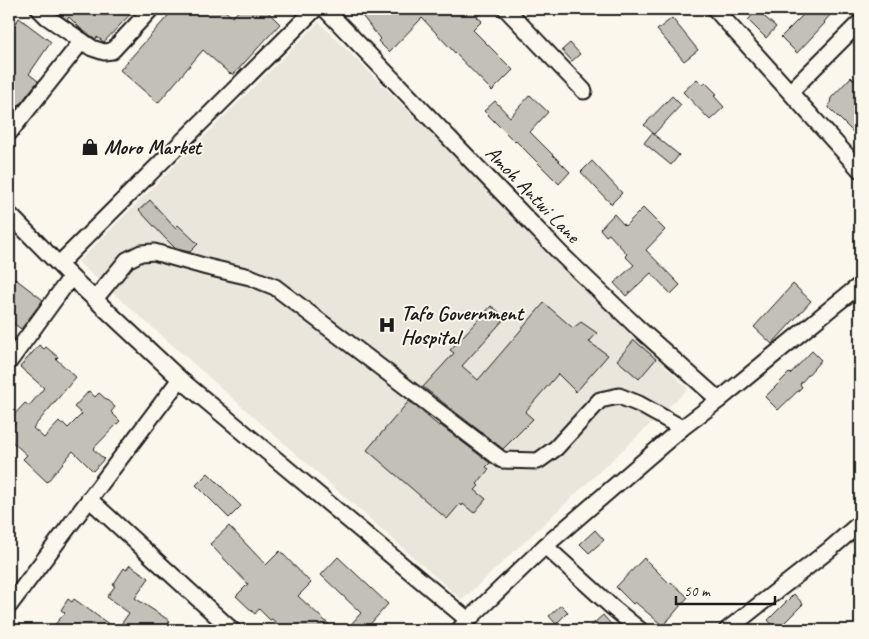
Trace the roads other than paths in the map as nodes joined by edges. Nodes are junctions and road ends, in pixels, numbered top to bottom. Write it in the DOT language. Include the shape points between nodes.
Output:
graph roads {
  1 [pos="39,9"];
  2 [pos="151,9"];
  3 [pos="315,9"];
  4 [pos="325,9"];
  5 [pos="506,9"];
  6 [pos="715,9"];
  7 [pos="860,24"];
  8 [pos="82,41"];
  9 [pos="584,90"];
  10 [pos="790,92"];
  11 [pos="9,132"];
  12 [pos="860,170"];
  13 [pos="9,214"];
  14 [pos="59,264"];
  15 [pos="71,277"];
  16 [pos="860,285"];
  17 [pos="95,299"];
  18 [pos="9,362"];
  19 [pos="180,379"];
  20 [pos="720,400"];
  21 [pos="682,428"];
  22 [pos="89,499"];
  23 [pos="860,523"];
  24 [pos="545,546"];
  25 [pos="9,606"];
  26 [pos="463,625"];
  27 [pos="232,630"];
  28 [pos="640,630"];
  29 [pos="727,630"];
  1 -- 8 [label="street"];
  2 -- 8 [label="street" via="112,51 104,52"];
  3 -- 14 [label="street"];
  4 -- 20 [label="street, Amoh Antwi Lane" via="562,255"];
  5 -- 9 [label="street"];
  6 -- 10 [label="street"];
  7 -- 10 [label="street"];
  8 -- 11 [label="street"];
  10 -- 12 [label="street"];
  13 -- 14 [label="street"];
  14 -- 15 [label="street"];
  15 -- 17 [label="street"];
  15 -- 18 [label="street"];
  16 -- 20 [label="street"];
  17 -- 19 [label="street"];
  17 -- 21 [label="street" via="127,260 141,253 154,252 250,277 275,287 502,460 538,461 556,448 600,400 619,396"];
  19 -- 22 [label="street"];
  19 -- 26 [label="street"];
  20 -- 21 [label="street"];
  21 -- 24 [label="street"];
  22 -- 25 [label="street"];
  22 -- 27 [label="street"];
  23 -- 29 [label="street"];
  24 -- 26 [label="street"];
  24 -- 28 [label="street"];
}
